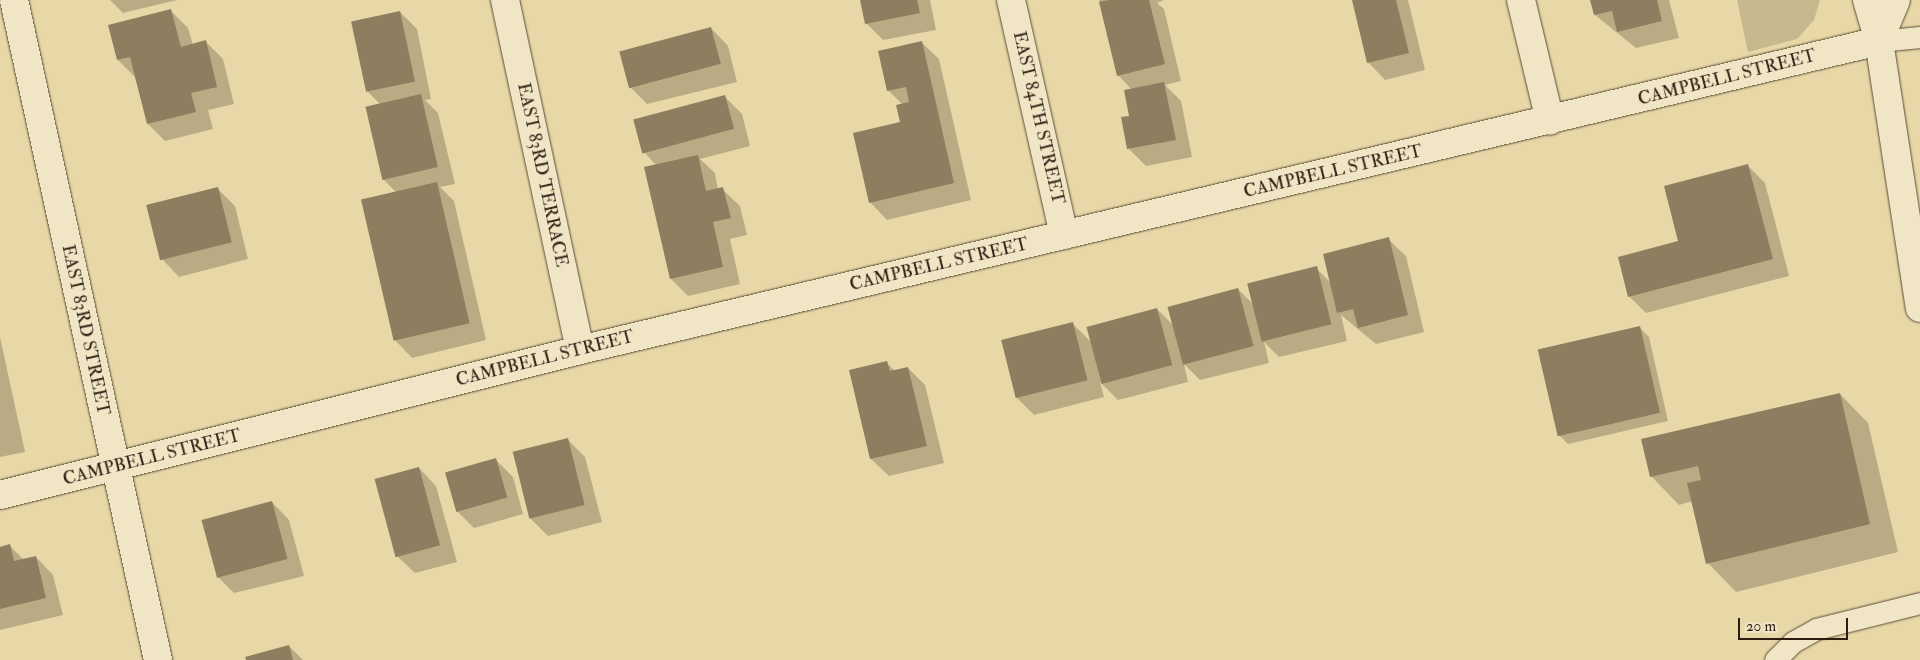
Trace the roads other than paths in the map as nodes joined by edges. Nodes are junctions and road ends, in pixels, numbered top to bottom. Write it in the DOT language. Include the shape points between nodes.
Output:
graph roads {
  1 [pos="14,0"];
  2 [pos="505,0"];
  3 [pos="1011,0"];
  4 [pos="1521,0"];
  5 [pos="1867,0"];
  6 [pos="1896,0"];
  7 [pos="1920,37"];
  8 [pos="1879,41"];
  9 [pos="1550,121"];
  10 [pos="1064,235"];
  11 [pos="1920,308"];
  12 [pos="580,350"];
  13 [pos="114,468"];
  14 [pos="0,495"];
  15 [pos="1920,603"];
  16 [pos="158,660"];
  17 [pos="1775,660"];
  1 -- 13 [label="street, EAST 83RD STREET"];
  2 -- 12 [label="street, EAST 83RD TERRACE"];
  3 -- 10 [label="street, EAST 84TH STREET"];
  4 -- 9 [label="street"];
  5 -- 8 [label="street"];
  6 -- 8 [label="street"];
  7 -- 8 [label="lane"];
  8 -- 9 [label="street, CAMPBELL STREET"];
  8 -- 11 [label="street"];
  9 -- 10 [label="street, CAMPBELL STREET"];
  10 -- 12 [label="street, CAMPBELL STREET"];
  12 -- 13 [label="street, CAMPBELL STREET"];
  13 -- 14 [label="street, CAMPBELL STREET"];
  13 -- 16 [label="street, EAST 83RD STREET"];
  15 -- 17 [label="lane" via="1816,629 1793,642"];
}
